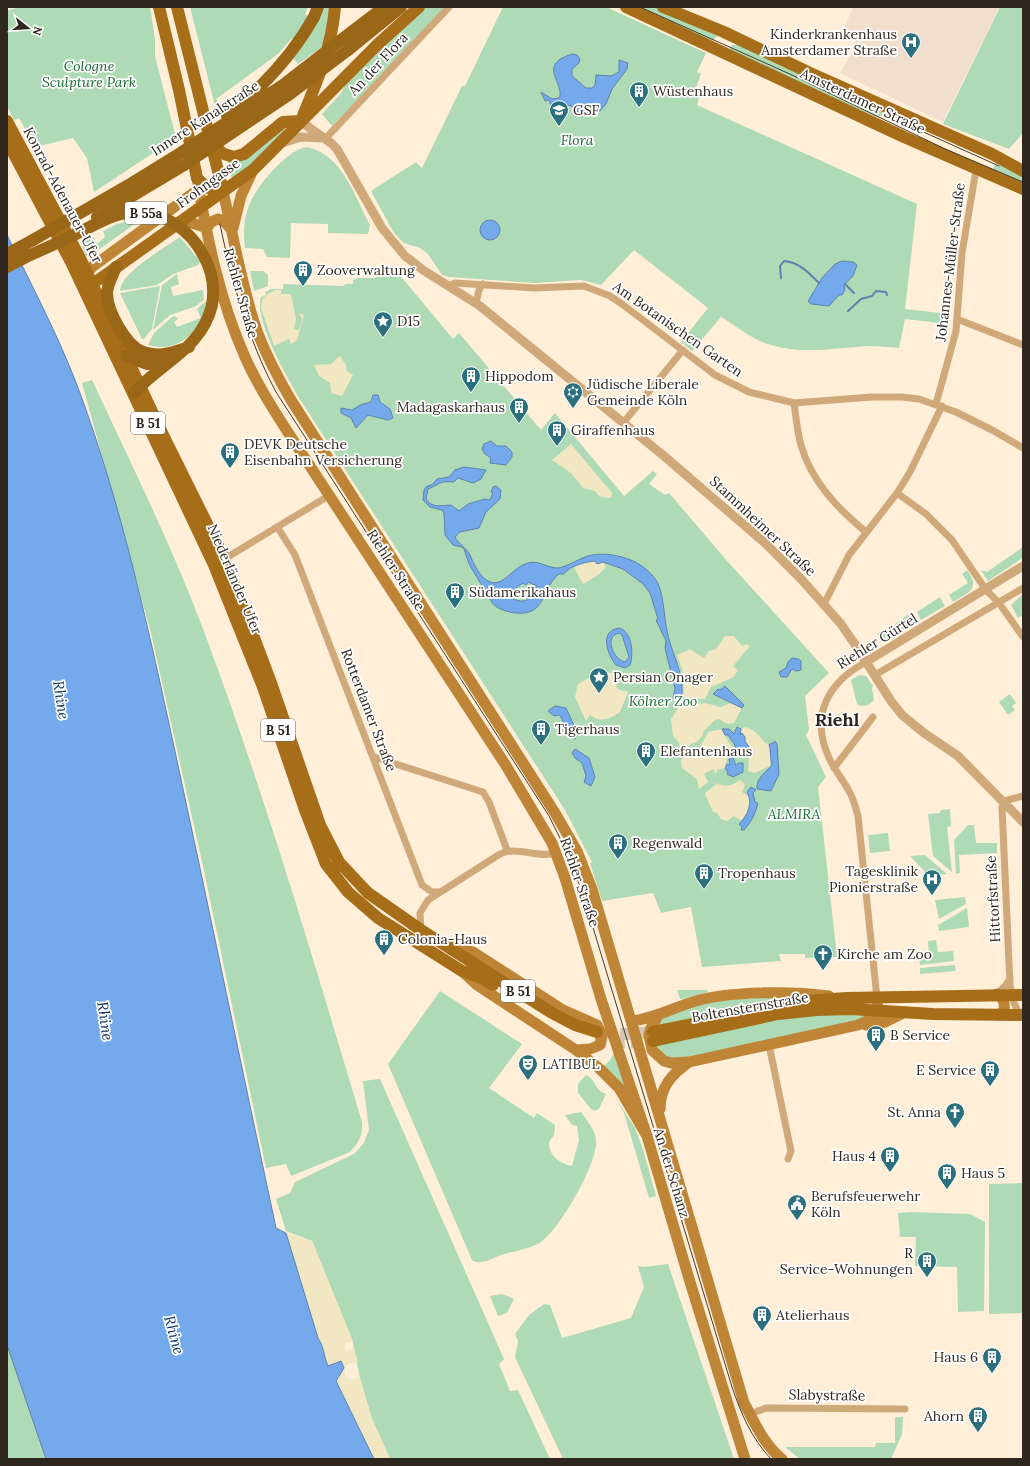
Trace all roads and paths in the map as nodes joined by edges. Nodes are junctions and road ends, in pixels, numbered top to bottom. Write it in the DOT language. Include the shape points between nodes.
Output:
graph roads {
  1 [pos="159,7"];
  2 [pos="177,7"];
  3 [pos="335,7"];
  4 [pos="384,7"];
  5 [pos="401,7"];
  6 [pos="419,7"];
  7 [pos="449,7"];
  8 [pos="626,7"];
  9 [pos="667,8"];
  10 [pos="316,12"];
  11 [pos="749,44"];
  12 [pos="345,45"];
  13 [pos="729,55"];
  14 [pos="893,110"];
  15 [pos="7,121"];
  16 [pos="300,121"];
  17 [pos="870,121"];
  18 [pos="325,139"];
  19 [pos="7,141"];
  20 [pos="279,144"];
  21 [pos="212,145"];
  22 [pos="182,152"];
  23 [pos="217,166"];
  24 [pos="253,170"];
  25 [pos="976,170"];
  26 [pos="1023,171"];
  27 [pos="202,186"];
  28 [pos="1023,189"];
  29 [pos="223,191"];
  30 [pos="202,205"];
  31 [pos="183,220"];
  32 [pos="207,228"];
  33 [pos="232,230"];
  34 [pos="7,254"];
  35 [pos="30,255"];
  36 [pos="7,267"];
  37 [pos="116,267"];
  38 [pos="86,279"];
  39 [pos="483,284"];
  40 [pos="449,286"];
  41 [pos="476,303"];
  42 [pos="957,319"];
  43 [pos="1023,345"];
  44 [pos="188,347"];
  45 [pos="683,350"];
  46 [pos="126,356"];
  47 [pos="172,360"];
  48 [pos="137,389"];
  49 [pos="794,403"];
  50 [pos="939,405"];
  51 [pos="623,423"];
  52 [pos="1023,448"];
  53 [pos="897,492"];
  54 [pos="330,496"];
  55 [pos="278,528"];
  56 [pos="866,532"];
  57 [pos="219,562"];
  58 [pos="1023,566"];
  59 [pos="1023,588"];
  60 [pos="986,590"];
  61 [pos="999,603"];
  62 [pos="824,604"];
  63 [pos="1023,637"];
  64 [pos="866,662"];
  65 [pos="876,676"];
  66 [pos="871,720"];
  67 [pos="374,757"];
  68 [pos="834,768"];
  69 [pos="1023,796"];
  70 [pos="1004,801"];
  71 [pos="1015,813"];
  72 [pos="1002,820"];
  73 [pos="1023,822"];
  74 [pos="507,850"];
  75 [pos="556,853"];
  76 [pos="349,875"];
  77 [pos="348,892"];
  78 [pos="440,892"];
  79 [pos="405,919"];
  80 [pos="393,928"];
  81 [pos="421,930"];
  82 [pos="443,944"];
  83 [pos="462,971"];
  84 [pos="1010,977"];
  85 [pos="997,994"];
  86 [pos="1018,995"];
  87 [pos="601,998"];
  88 [pos="846,998"];
  89 [pos="877,1004"];
  90 [pos="906,1012"];
  91 [pos="659,1014"];
  92 [pos="998,1015"];
  93 [pos="1022,1015"];
  94 [pos="585,1019"];
  95 [pos="632,1021"];
  96 [pos="858,1025"];
  97 [pos="770,1045"];
  98 [pos="576,1050"];
  99 [pos="689,1062"];
  100 [pos="660,1118"];
  101 [pos="647,1136"];
  102 [pos="788,1159"];
  103 [pos="904,1409"];
  104 [pos="750,1414"];
  105 [pos="745,1459"];
  106 [pos="782,1459"];
  1 -- 27 [label="main road"];
  2 -- 21 [label="main road, Riehler Straße"];
  3 -- 16 [label="main road" via="329,46"];
  4 -- 12 [label="highway, Innere Kanalstraße / B 55a"];
  5 -- 12 [label="highway, Innere Kanalstraße / B 55a"];
  6 -- 16 [label="main road, Frohngasse"];
  7 -- 18 [label="street, An der Flora"];
  8 -- 13 [label="main road, Amsterdamer Straße"];
  9 -- 11 [label="main road, Amsterdamer Straße"];
  10 -- 22 [label="highway, B 55a, bridge" via="286,60 233,111"];
  11 -- 13 [label="main road" via="730,43 726,50"];
  11 -- 14 [label="main road, Amsterdamer Straße"];
  12 -- 22 [label="highway, Innere Kanalstraße / B 55a, bridge"];
  12 -- 35 [label="highway, Innere Kanalstraße / B 55a, bridge" via="290,94 184,165"];
  13 -- 17 [label="main road, Amsterdamer Straße"];
  14 -- 17 [label="main road" via="882,120"];
  14 -- 26 [label="main road, Amsterdamer Straße" via="992,154"];
  15 -- 38 [label="main road, Konrad-Adenauer-Ufer / B 51"];
  16 -- 18 [label="street, Stammheimer Straße"];
  16 -- 20 [label="main road, Frohngasse"];
  16 -- 21 [label="main road" via="283,122 244,154 234,157 224,154"];
  17 -- 25 [label="main road, Amsterdamer Straße"];
  18 -- 20 [label="street" via="301,137"];
  18 -- 40 [label="street, Stammheimer Straße" via="337,149 382,228 396,247 417,266"];
  19 -- 38 [label="main road, Konrad-Adenauer-Ufer / B 51"];
  20 -- 24 [label="main road, Frohngasse"];
  21 -- 23 [label="main road, Riehler Straße"];
  22 -- 34 [label="highway, Innere Kanalstraße / B 55a, bridge"];
  23 -- 27 [label="main road" via="215,179"];
  23 -- 29 [label="main road, Riehler Straße"];
  24 -- 29 [label="main road, Frohngasse"];
  24 -- 33 [label="main road" via="241,196"];
  25 -- 28 [label="main road, Amsterdamer Straße"];
  25 -- 42 [label="street, Johannes-Müller-Straße" via="962,253"];
  27 -- 29 [label="main road"];
  27 -- 30 [label="main road"];
  27 -- 38 [label="main road, Frohngasse"];
  29 -- 30 [label="main road, Frohngasse"];
  29 -- 33 [label="main road, Riehler Straße"];
  30 -- 31 [label="main road, Frohngasse"];
  30 -- 32 [label="main road, Riehler Straße"];
  31 -- 32 [label="main road"];
  31 -- 37 [label="main road, Frohngasse"];
  32 -- 33 [label="main road" via="211,222 218,219 224,220"];
  32 -- 54 [label="main road, Riehler Straße" via="233,328 245,358 266,398"];
  33 -- 95 [label="main road, Riehler Straße" via="256,326 287,394 577,851 592,889"];
  35 -- 36 [label="highway"];
  35 -- 44 [label="highway, B 55a, bridge" via="109,218 131,212 152,214 168,220 183,230 200,250 209,265 213,280 212,306 202,331"];
  37 -- 38 [label="main road, Frohngasse"];
  37 -- 44 [label="highway" via="108,288 109,302 128,341 138,350 152,354 164,354"];
  38 -- 46 [label="main road, Niederländer Ufer / B 51"];
  38 -- 48 [label="main road, Niederländer Ufer / B 51"];
  39 -- 40 [label="street, Am Botanischen Garten" via="454,283"];
  39 -- 41 [label="street"];
  39 -- 45 [label="street, Am Botanischen Garten" via="534,288 574,286 597,290 622,304"];
  40 -- 41 [label="street, Stammheimer Straße"];
  41 -- 51 [label="street, Stammheimer Straße"];
  42 -- 43 [label="street"];
  42 -- 50 [label="street, Johannes-Müller-Straße"];
  44 -- 47 [label="highway, B 55a"];
  45 -- 49 [label="street, Am Botanischen Garten" via="715,375 737,388"];
  45 -- 51 [label="street"];
  46 -- 47 [label="highway" via="147,364"];
  46 -- 48 [label="main road, Niederländer Ufer / B 51"];
  47 -- 48 [label="highway"];
  48 -- 57 [label="main road, Niederländer Ufer / B 51"];
  49 -- 50 [label="street, Am Botanischen Garten" via="902,397"];
  49 -- 56 [label="street" via="801,446 818,482 842,511"];
  50 -- 52 [label="street, Am Botanischen Garten"];
  50 -- 53 [label="street, Johannes-Müller-Straße" via="910,472"];
  51 -- 62 [label="street, Stammheimer Straße" via="753,533"];
  53 -- 56 [label="street, Johannes-Müller-Straße"];
  53 -- 60 [label="street" via="926,514 952,540"];
  54 -- 55 [label="street"];
  54 -- 75 [label="main road, Riehler Straße" via="505,764"];
  55 -- 57 [label="street"];
  55 -- 67 [label="street, Rotterdamer Straße" via="295,555"];
  56 -- 62 [label="street, Johannes-Müller-Straße" via="846,559"];
  57 -- 76 [label="main road, Niederländer Ufer / B 51" via="270,680 320,825 339,862"];
  57 -- 77 [label="main road, Niederländer Ufer / B 51" via="322,855"];
  58 -- 60 [label="street, Riehler Gürtel"];
  59 -- 61 [label="street, Riehler Gürtel"];
  60 -- 61 [label="street"];
  60 -- 64 [label="street, Riehler Gürtel"];
  61 -- 63 [label="street"];
  61 -- 65 [label="street, Riehler Gürtel"];
  62 -- 64 [label="street, Stammheimer Straße" via="852,639"];
  64 -- 65 [label="street, Stammheimer Straße"];
  64 -- 68 [label="street, Riehler Gürtel" via="850,671 838,683 821,713 823,738"];
  65 -- 70 [label="street, Stammheimer Straße" via="902,715 958,756"];
  66 -- 68 [label="street"];
  67 -- 74 [label="street" via="483,792"];
  67 -- 78 [label="street, Rotterdamer Straße" via="422,885 432,892"];
  68 -- 89 [label="street, Riehler Gürtel" via="852,796 858,816"];
  69 -- 70 [label="street"];
  70 -- 71 [label="street, Stammheimer Straße"];
  70 -- 72 [label="street, Hittorfstraße"];
  71 -- 72 [label="street"];
  71 -- 73 [label="street, Stammheimer Straße"];
  72 -- 84 [label="street, Hittorfstraße"];
  74 -- 75 [label="street" via="550,855"];
  74 -- 78 [label="street"];
  75 -- 87 [label="main road, Riehler Straße"];
  76 -- 79 [label="main road, An der Schanz / B 51" via="368,893"];
  77 -- 80 [label="main road, An der Schanz / B 51"];
  78 -- 81 [label="street" via="428,900 420,913"];
  79 -- 80 [label="main road" via="394,916 390,918"];
  79 -- 81 [label="main road, An der Schanz / B 51"];
  80 -- 83 [label="main road, An der Schanz / B 51"];
  81 -- 82 [label="main road, An der Schanz / B 51"];
  82 -- 83 [label="main road, An der Schanz / B 51" via="562,1018 596,1036 563,1029 482,978"];
  82 -- 94 [label="main road, An der Schanz" via="473,952 563,1010"];
  83 -- 98 [label="main road, An der Schanz / B 51" via="477,985"];
  84 -- 85 [label="street"];
  84 -- 86 [label="street, Hittorfstraße"];
  85 -- 86 [label="main road, Boltensternstraße"];
  85 -- 89 [label="main road, Boltensternstraße"];
  85 -- 92 [label="main road" via="1003,998 1005,1004 1004,1011"];
  86 -- 93 [label="street, Hittorfstraße" via="1014,1004"];
  87 -- 94 [label="main road" via="597,1011"];
  87 -- 101 [label="main road, Riehler Straße"];
  88 -- 89 [label="main road, Boltensternstraße"];
  88 -- 89 [label="main road, Boltensternstraße" via="806,1000 653,1036 793,1012"];
  88 -- 91 [label="main road, Boltensternstraße" via="819,994 728,995 694,1001"];
  89 -- 90 [label="main road, Boltensternstraße"];
  89 -- 96 [label="main road" via="876,1017"];
  90 -- 92 [label="main road, Boltensternstraße"];
  90 -- 96 [label="main road" via="885,1022"];
  91 -- 95 [label="main road, Boltensternstraße"];
  91 -- 99 [label="main road" via="649,1035 652,1050 664,1061"];
  92 -- 93 [label="main road, Boltensternstraße"];
  94 -- 98 [label="main road, An der Schanz" via="597,1025 601,1040 596,1048"];
  95 -- 100 [label="main road, Riehler Straße"];
  96 -- 97 [label="main road"];
  97 -- 99 [label="main road"];
  97 -- 102 [label="street" via="791,1151"];
  98 -- 101 [label="main road, An der Schanz / B 51" via="600,1068 619,1088"];
  99 -- 100 [label="main road" via="676,1071 663,1090 659,1108"];
  100 -- 104 [label="main road, An der Schanz" via="744,1403"];
  101 -- 105 [label="main road, An der Schanz / B 51"];
  103 -- 104 [label="street, Slabystraße" via="766,1408"];
  104 -- 106 [label="main road, An der Schanz" via="774,1453"];
}
